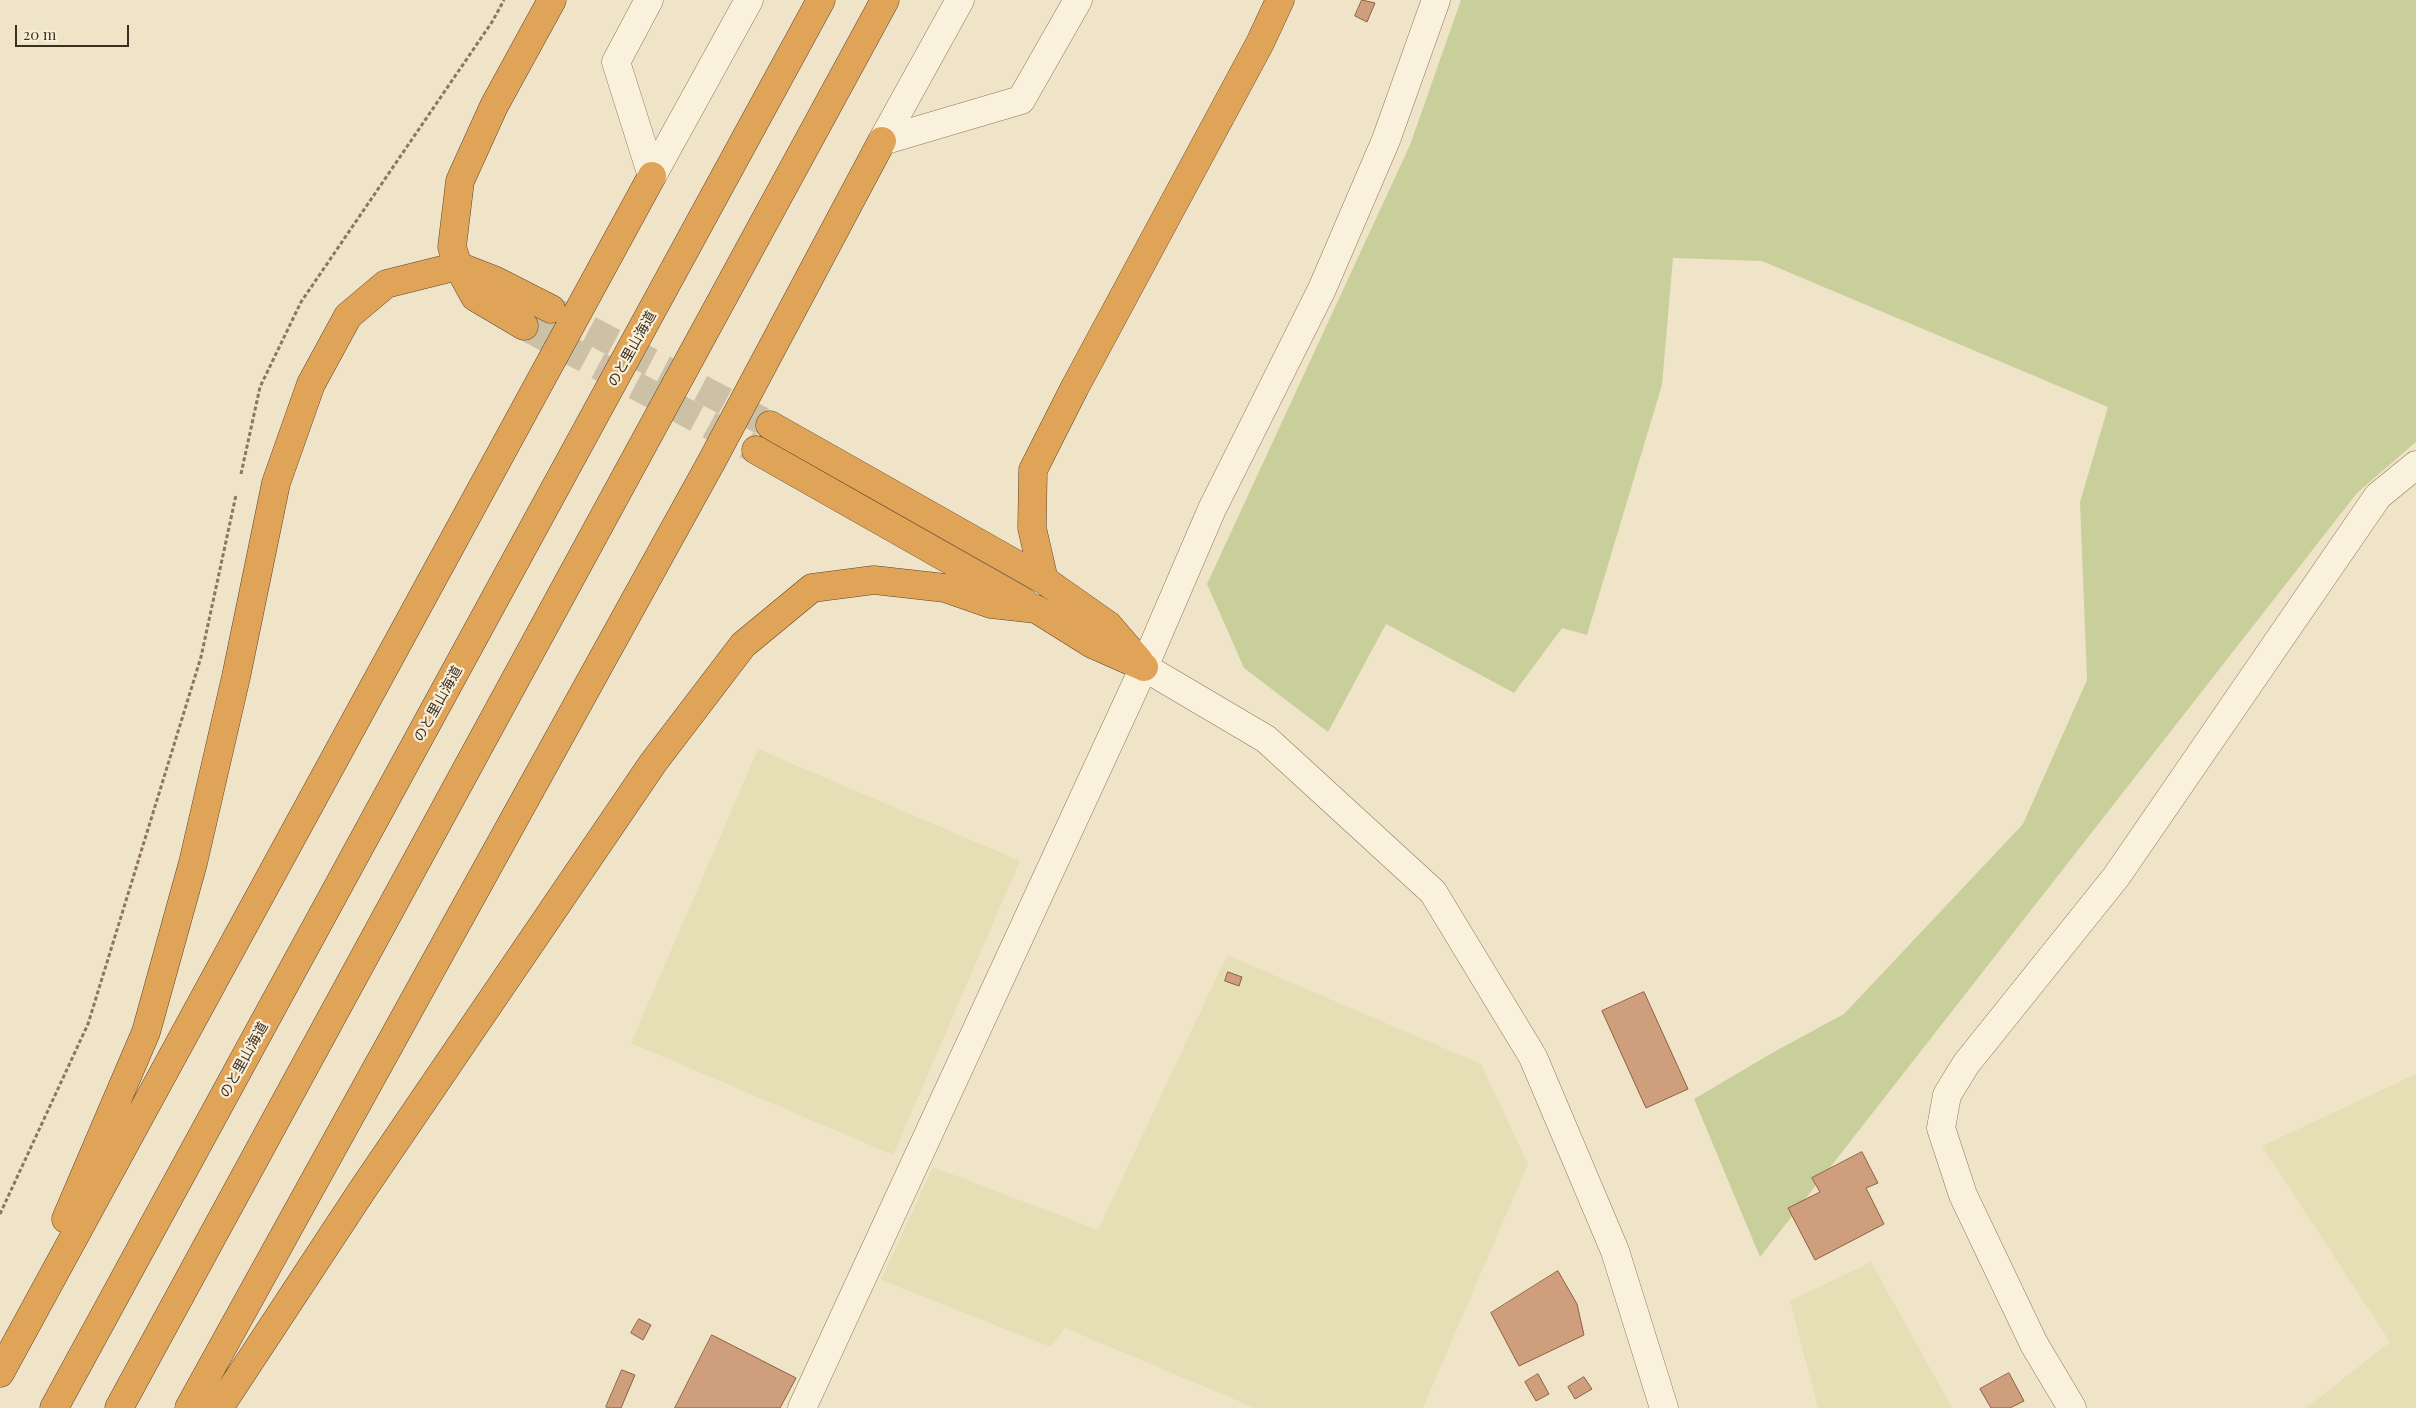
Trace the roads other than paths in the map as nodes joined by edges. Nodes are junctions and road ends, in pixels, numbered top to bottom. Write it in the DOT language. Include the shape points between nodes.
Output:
graph roads {
  1 [pos="552,0"];
  2 [pos="649,0"];
  3 [pos="749,0"];
  4 [pos="821,0"];
  5 [pos="885,0"];
  6 [pos="960,0"];
  7 [pos="1078,0"];
  8 [pos="1280,0"];
  9 [pos="1436,0"];
  10 [pos="882,141"];
  11 [pos="652,176"];
  12 [pos="458,266"];
  13 [pos="551,309"];
  14 [pos="524,326"];
  15 [pos="770,425"];
  16 [pos="756,450"];
  17 [pos="2416,465"];
  18 [pos="1044,580"];
  19 [pos="1036,609"];
  20 [pos="1144,667"];
  21 [pos="1,1371"];
  22 [pos="54,1408"];
  23 [pos="119,1408"];
  24 [pos="189,1408"];
  25 [pos="219,1408"];
  26 [pos="802,1408"];
  27 [pos="1664,1408"];
  28 [pos="2072,1408"];
  1 -- 12 [label="highway" via="494,106 460,181 452,247"];
  2 -- 11 [label="street" via="616,62"];
  3 -- 11 [label="street"];
  4 -- 22 [label="highway, のと里山海道"];
  5 -- 23 [label="highway"];
  6 -- 10 [label="street"];
  7 -- 10 [label="street" via="1021,100"];
  8 -- 18 [label="highway" via="1034,470 1032,528"];
  9 -- 20 [label="street" via="1386,140 1326,280 1212,510"];
  10 -- 24 [label="highway" via="713,460"];
  11 -- 21 [label="highway"];
  12 -- 13 [label="highway"];
  12 -- 14 [label="highway" via="475,297"];
  12 -- 21 [label="highway" via="386,284 348,316 311,384 276,483 193,863 146,1032"];
  15 -- 18 [label="highway"];
  16 -- 19 [label="highway"];
  17 -- 28 [label="street" via="2378,496 2116,877 1972,1057 1947,1095 1941,1128 1963,1195 2034,1344"];
  18 -- 20 [label="highway" via="1108,625"];
  19 -- 20 [label="highway" via="1092,644"];
  19 -- 25 [label="highway" via="991,604 945,588 874,580 812,588 743,645 653,763 559,899 360,1192"];
  20 -- 26 [label="street"];
  20 -- 27 [label="street" via="1266,739 1433,892 1533,1057 1615,1251"];
}
